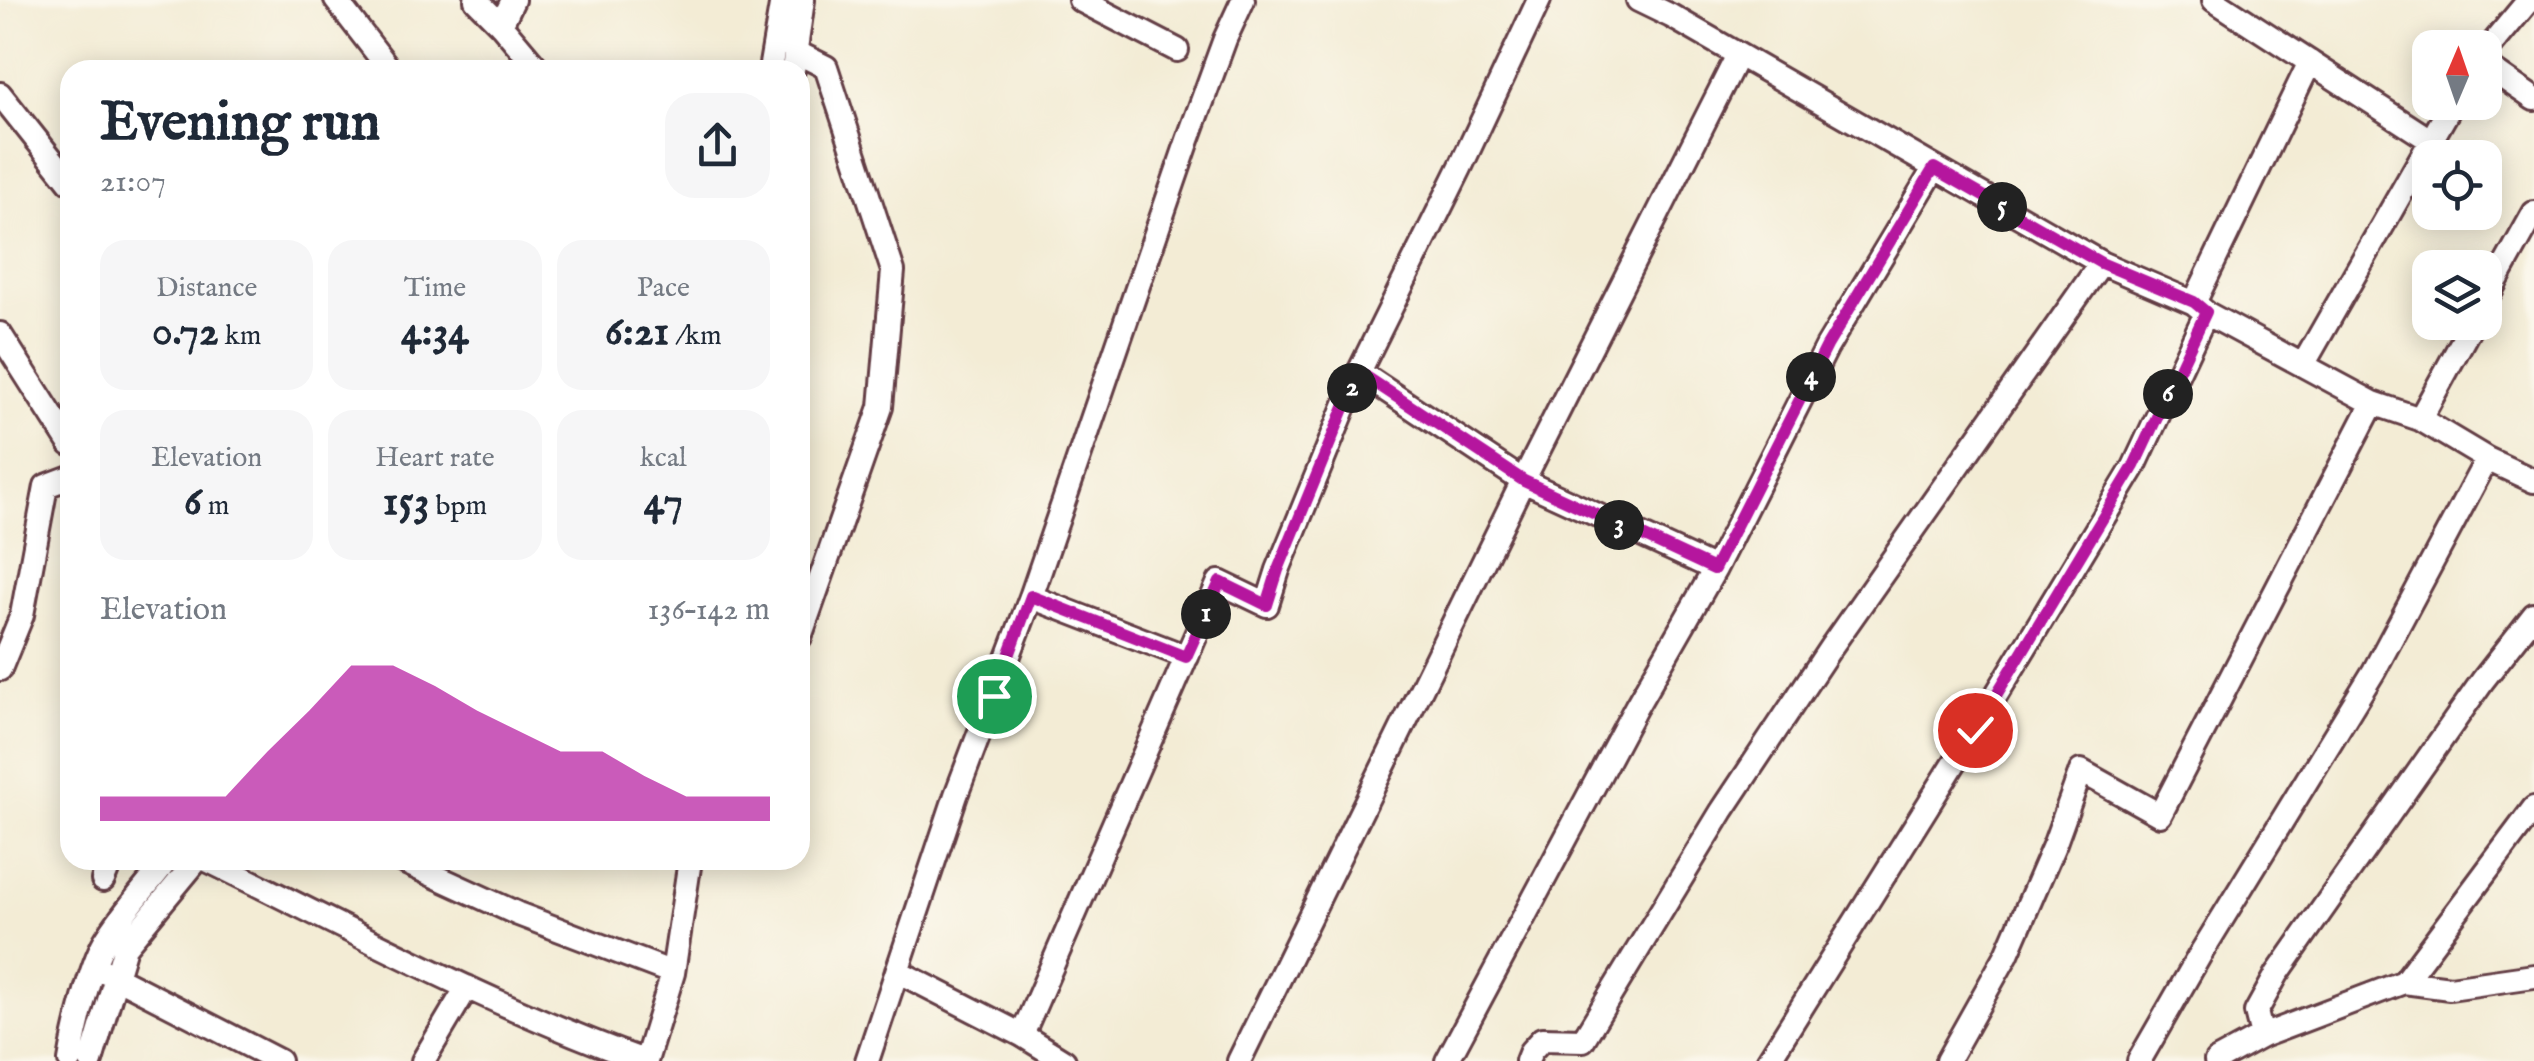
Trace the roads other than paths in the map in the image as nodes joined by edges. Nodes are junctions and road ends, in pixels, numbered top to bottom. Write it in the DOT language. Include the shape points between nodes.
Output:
graph roads {
  1 [pos="336,0"];
  2 [pos="476,0"];
  3 [pos="513,0"];
  4 [pos="782,0"];
  5 [pos="803,0"];
  6 [pos="1080,0"];
  7 [pos="1244,0"];
  8 [pos="1538,0"];
  9 [pos="1638,0"];
  10 [pos="2214,0"];
  11 [pos="2521,3"];
  12 [pos="1674,8"];
  13 [pos="501,25"];
  14 [pos="2502,30"];
  15 [pos="789,50"];
  16 [pos="1177,50"];
  17 [pos="1738,55"];
  18 [pos="382,60"];
  19 [pos="531,60"];
  20 [pos="2310,62"];
  21 [pos="2502,77"];
  22 [pos="0,94"];
  23 [pos="2534,100"];
  24 [pos="2442,120"];
  25 [pos="2430,140"];
  26 [pos="1934,168"];
  27 [pos="60,169"];
  28 [pos="2412,172"];
  29 [pos="2534,213"];
  30 [pos="2101,263"];
  31 [pos="2502,271"];
  32 [pos="2200,308"];
  33 [pos="0,334"];
  34 [pos="2464,340"];
  35 [pos="2302,365"];
  36 [pos="1359,372"];
  37 [pos="2373,403"];
  38 [pos="2420,418"];
  39 [pos="60,428"];
  40 [pos="2487,458"];
  41 [pos="60,481"];
  42 [pos="1524,481"];
  43 [pos="2534,481"];
  44 [pos="1714,569"];
  45 [pos="1031,596"];
  46 [pos="810,608"];
  47 [pos="2534,615"];
  48 [pos="1186,657"];
  49 [pos="0,669"];
  50 [pos="2534,808"];
  51 [pos="159,870"];
  52 [pos="189,870"];
  53 [pos="227,870"];
  54 [pos="422,870"];
  55 [pos="688,870"];
  56 [pos="896,971"];
  57 [pos="105,972"];
  58 [pos="673,973"];
  59 [pos="2534,976"];
  60 [pos="2404,982"];
  61 [pos="467,987"];
  62 [pos="1022,1034"];
  63 [pos="2262,1036"];
  64 [pos="70,1061"];
  65 [pos="92,1061"];
  66 [pos="279,1061"];
  67 [pos="423,1061"];
  68 [pos="645,1061"];
  69 [pos="866,1061"];
  70 [pos="1064,1061"];
  71 [pos="1239,1061"];
  72 [pos="1447,1061"];
  73 [pos="1527,1061"];
  74 [pos="1768,1061"];
  75 [pos="1947,1061"];
  76 [pos="2140,1061"];
  77 [pos="2216,1061"];
  1 -- 18 [label="street"];
  2 -- 13 [label="street"];
  3 -- 13 [label="street"];
  4 -- 15 [label="street"];
  5 -- 15 [label="street"];
  6 -- 16 [label="street"];
  7 -- 45 [label="street" via="1182,158"];
  8 -- 36 [label="street"];
  9 -- 12 [label="street"];
  10 -- 20 [label="street"];
  11 -- 14 [label="street"];
  12 -- 17 [label="street"];
  13 -- 19 [label="street"];
  15 -- 46 [label="street" via="826,67 893,270 881,408"];
  17 -- 26 [label="street"];
  17 -- 42 [label="street"];
  20 -- 25 [label="street"];
  20 -- 32 [label="street"];
  21 -- 23 [label="street"];
  22 -- 27 [label="street"];
  24 -- 25 [label="street"];
  26 -- 30 [label="street"];
  26 -- 44 [label="street" via="1827,346"];
  28 -- 35 [label="street"];
  29 -- 31 [label="street"];
  30 -- 32 [label="street"];
  30 -- 73 [label="street" via="1831,647 1583,1040 1542,1039"];
  32 -- 35 [label="street"];
  32 -- 74 [label="street" via="2134,466"];
  33 -- 39 [label="street"];
  34 -- 38 [label="street"];
  35 -- 37 [label="street"];
  36 -- 42 [label="street"];
  36 -- 48 [label="street" via="1267,605 1220,582"];
  37 -- 38 [label="street"];
  37 -- 75 [label="street" via="2160,815 2081,770 2007,954"];
  38 -- 40 [label="street"];
  40 -- 43 [label="street"];
  40 -- 76 [label="street" via="2374,671"];
  41 -- 49 [label="street" via="46,486 22,615"];
  42 -- 44 [label="street"];
  42 -- 71 [label="street"];
  44 -- 72 [label="street"];
  45 -- 48 [label="street"];
  45 -- 56 [label="street"];
  47 -- 63 [label="street" via="2277,974 2256,1012"];
  48 -- 62 [label="street"];
  50 -- 60 [label="street"];
  51 -- 57 [label="street" via="105,942"];
  52 -- 57 [label="street"];
  53 -- 61 [label="street"];
  54 -- 58 [label="street"];
  55 -- 58 [label="street"];
  56 -- 62 [label="street"];
  56 -- 69 [label="street"];
  57 -- 64 [label="street"];
  57 -- 65 [label="street"];
  57 -- 66 [label="street"];
  58 -- 68 [label="street"];
  59 -- 60 [label="street" via="2450,988"];
  60 -- 63 [label="street"];
  61 -- 67 [label="street"];
  61 -- 68 [label="street"];
  62 -- 70 [label="street"];
  63 -- 77 [label="street"];
}
